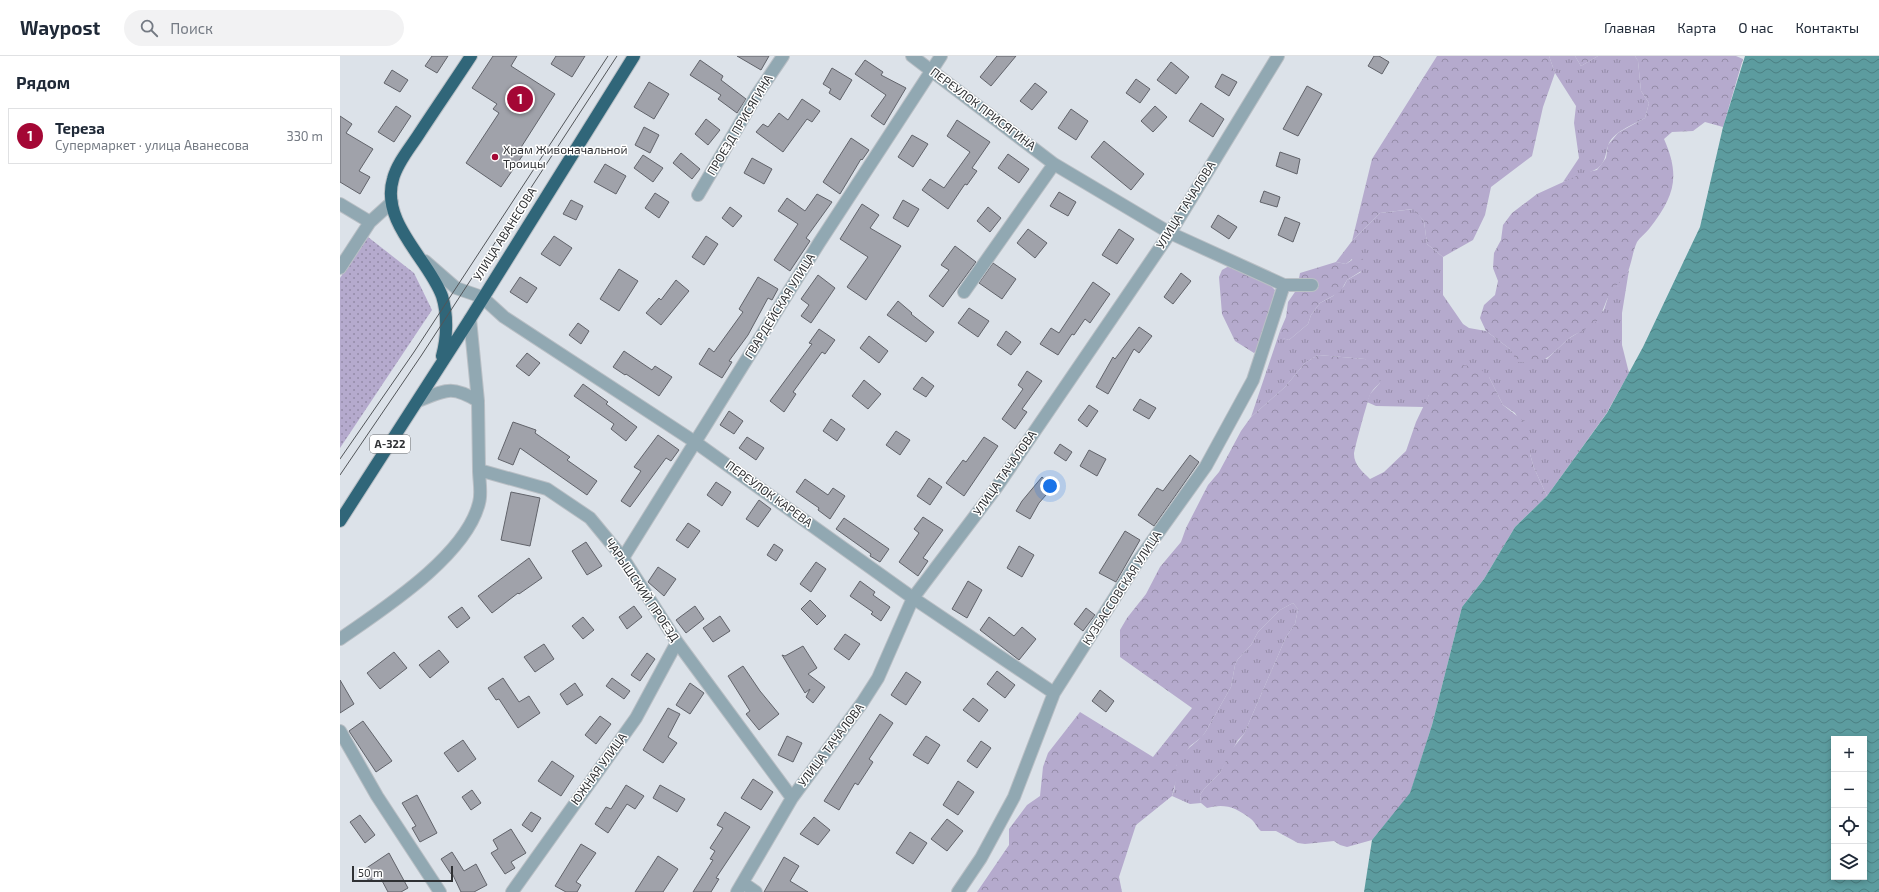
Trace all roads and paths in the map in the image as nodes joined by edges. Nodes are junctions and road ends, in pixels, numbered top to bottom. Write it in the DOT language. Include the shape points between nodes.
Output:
graph roads {
  1 [pos="471,56"];
  2 [pos="634,56"];
  3 [pos="783,56"];
  4 [pos="912,56"];
  5 [pos="941,56"];
  6 [pos="1278,56"];
  7 [pos="932,69"];
  8 [pos="1054,164"];
  9 [pos="698,195"];
  10 [pos="392,202"];
  11 [pos="340,204"];
  12 [pos="370,222"];
  13 [pos="1170,233"];
  14 [pos="415,253"];
  15 [pos="340,268"];
  16 [pos="1284,285"];
  17 [pos="1312,285"];
  18 [pos="964,292"];
  19 [pos="482,297"];
  20 [pos="470,319"];
  21 [pos="438,367"];
  22 [pos="418,401"];
  23 [pos="478,401"];
  24 [pos="695,442"];
  25 [pos="479,470"];
  26 [pos="340,520"];
  27 [pos="623,558"];
  28 [pos="913,598"];
  29 [pos="340,639"];
  30 [pos="677,642"];
  31 [pos="1054,693"];
  32 [pos="340,731"];
  33 [pos="792,798"];
  34 [pos="740,887"];
  35 [pos="440,892"];
  36 [pos="512,892"];
  37 [pos="756,892"];
  38 [pos="958,892"];
  1 -- 10 [label="highway, УЛИЦА АВАНЕСОВА / А-322" via="406,153 392,179"];
  2 -- 19 [label="highway, УЛИЦА АВАНЕСОВА / А-322"];
  3 -- 9 [label="street, ПРОЕЗД ПРИСЯГИНА" via="756,96"];
  4 -- 7 [label="street, ПЕРЕУЛОК ПРИСЯГИНА"];
  5 -- 7 [label="street, ГВАРДЕЙСКАЯ УЛИЦА"];
  6 -- 13 [label="street, УЛИЦА ТАЧАЛОВА"];
  7 -- 8 [label="street, ПЕРЕУЛОК ПРИСЯГИНА"];
  7 -- 24 [label="street, ГВАРДЕЙСКАЯ УЛИЦА"];
  8 -- 13 [label="street, ПЕРЕУЛОК ПРИСЯГИНА"];
  8 -- 18 [label="street"];
  10 -- 12 [label="street"];
  10 -- 14 [label="highway, УЛИЦА АВАНЕСОВА / А-322" via="402,230"];
  11 -- 12 [label="street"];
  12 -- 15 [label="street"];
  13 -- 16 [label="street, ПЕРЕУЛОК ПРИСЯГИНА"];
  13 -- 28 [label="street, УЛИЦА ТАЧАЛОВА" via="996,488"];
  14 -- 19 [label="street" via="456,288"];
  14 -- 21 [label="highway, УЛИЦА АВАНЕСОВА / А-322" via="436,284 444,306 445,344"];
  16 -- 17 [label="street, ПЕРЕУЛОК ПРИСЯГИНА"];
  16 -- 31 [label="street, КУЗБАССОВСКАЯ УЛИЦА" via="1253,380 1206,466 1138,561"];
  19 -- 20 [label="highway, УЛИЦА АВАНЕСОВА / А-322"];
  19 -- 24 [label="street, ПЕРЕУЛОК КАРЕВА" via="504,317"];
  20 -- 21 [label="highway, УЛИЦА АВАНЕСОВА / А-322"];
  20 -- 23 [label="street"];
  21 -- 22 [label="highway, УЛИЦА АВАНЕСОВА / А-322"];
  22 -- 23 [label="street" via="446,391 462,392"];
  22 -- 26 [label="highway, УЛИЦА АВАНЕСОВА / А-322"];
  23 -- 25 [label="street"];
  24 -- 27 [label="street, ГВАРДЕЙСКАЯ УЛИЦА"];
  24 -- 28 [label="street, ПЕРЕУЛОК КАРЕВА"];
  25 -- 27 [label="street, ЧАРЫШСКИЙ ПРОЕЗД" via="547,489 590,518"];
  25 -- 29 [label="street" via="480,502 471,522 447,557 388,605"];
  27 -- 30 [label="street, ЧАРЫШСКИЙ ПРОЕЗД"];
  28 -- 31 [label="street, ПЕРЕУЛОК КАРЕВА"];
  28 -- 33 [label="street, УЛИЦА ТАЧАЛОВА" via="878,678"];
  30 -- 33 [label="street, ЧАРЫШСКИЙ ПРОЕЗД"];
  30 -- 36 [label="street, ЮЖНАЯ УЛИЦА" via="636,718"];
  31 -- 38 [label="street, КУЗБАССОВСКАЯ УЛИЦА" via="1014,797 981,858"];
  32 -- 35 [label="street" via="377,796"];
  33 -- 34 [label="street, УЛИЦА ТАЧАЛОВА"];
  34 -- 37 [label="street"];
}
